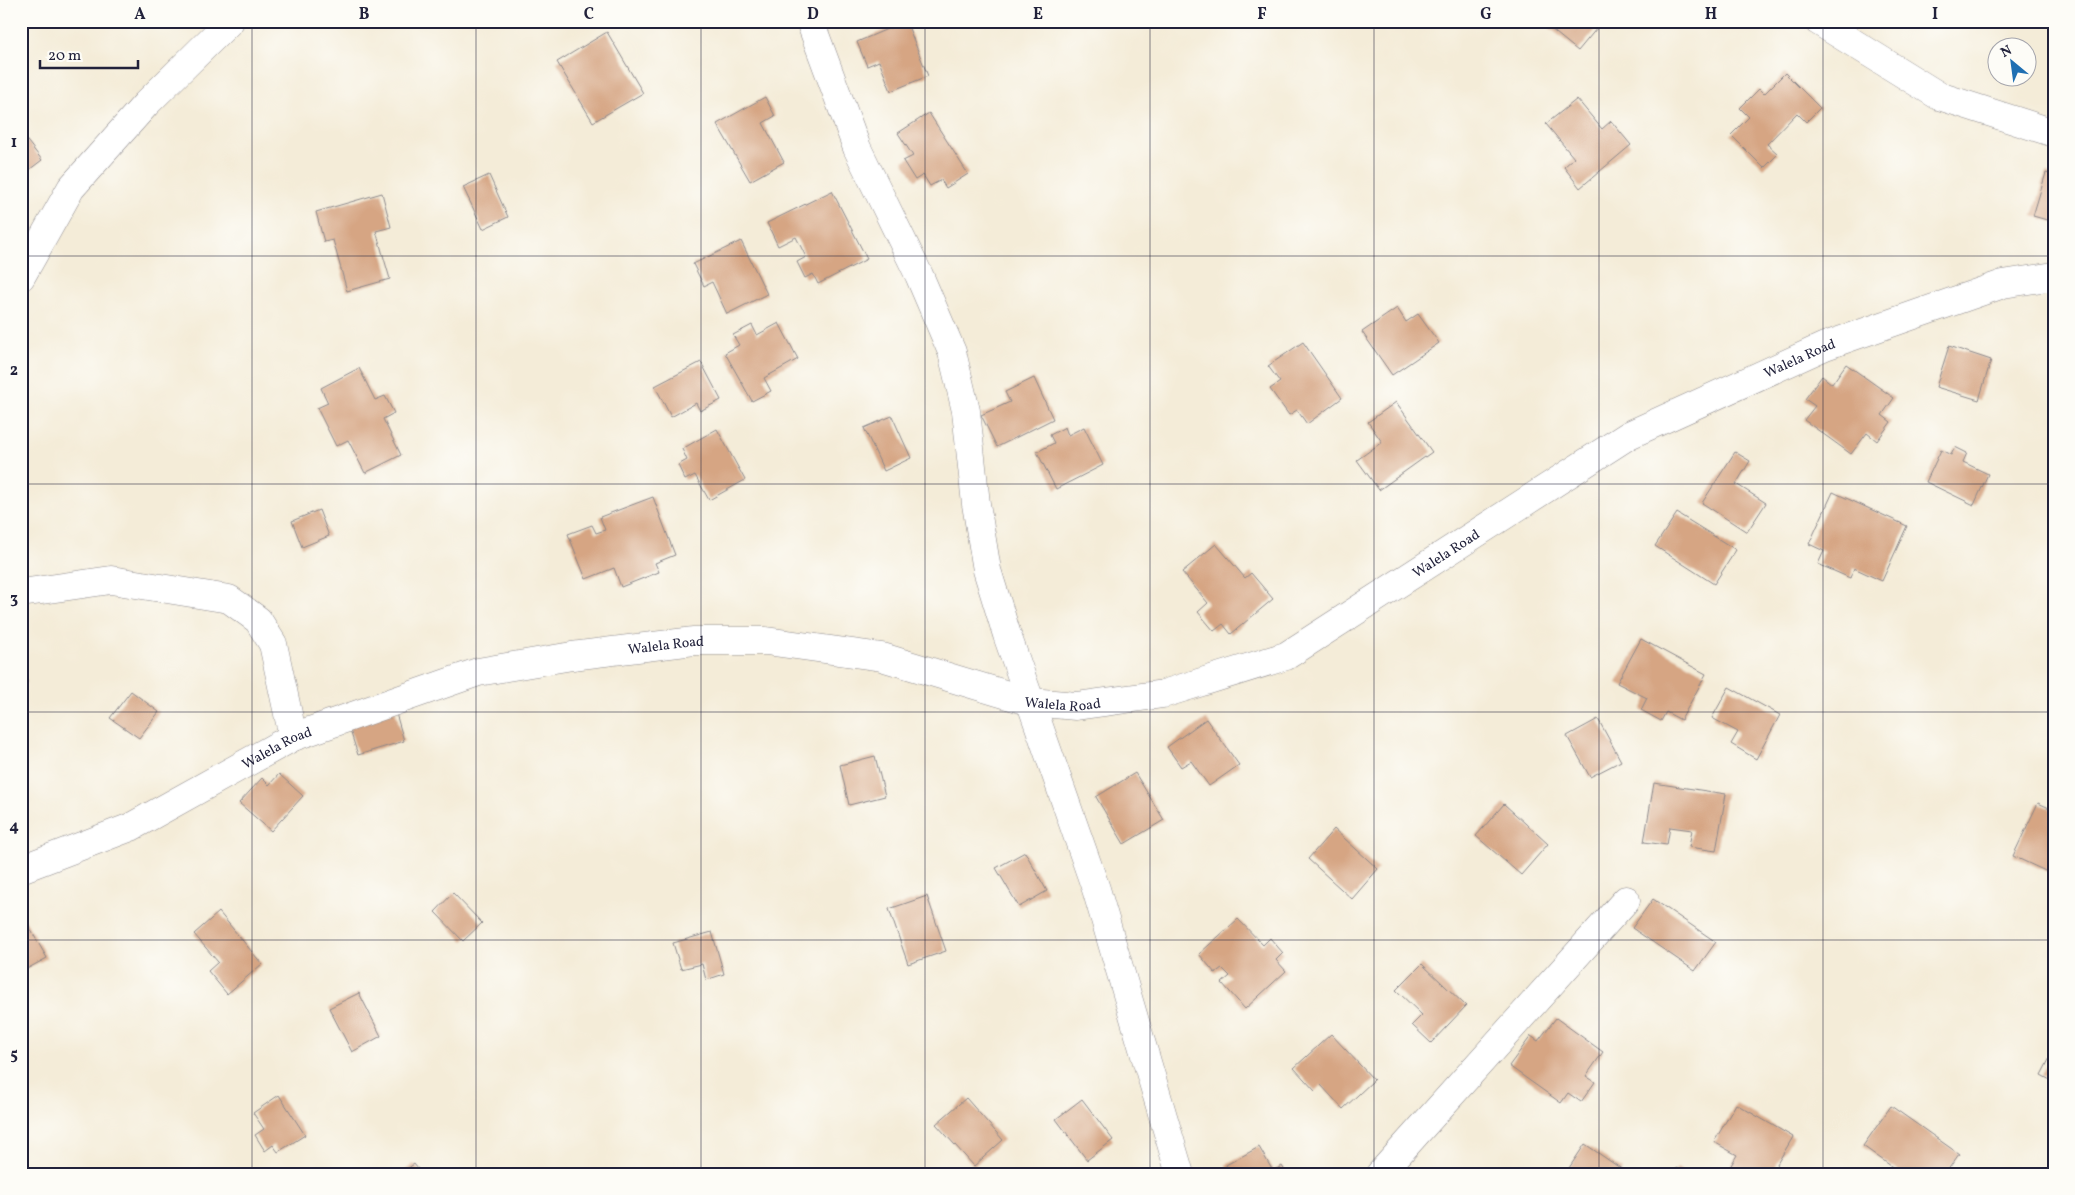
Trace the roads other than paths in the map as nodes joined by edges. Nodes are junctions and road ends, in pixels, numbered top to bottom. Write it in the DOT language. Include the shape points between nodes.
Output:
graph roads {
  1 [pos="230,21"];
  2 [pos="810,21"];
  3 [pos="1818,21"];
  4 [pos="2054,134"];
  5 [pos="2054,276"];
  6 [pos="21,277"];
  7 [pos="21,593"];
  8 [pos="1031,702"];
  9 [pos="293,737"];
  10 [pos="21,869"];
  11 [pos="1626,900"];
  12 [pos="1180,1174"];
  13 [pos="1380,1174"];
  1 -- 6 [label="street" via="146,104 71,188"];
  2 -- 8 [label="street" via="857,148 920,275 952,352 966,411 987,570"];
  3 -- 4 [label="street" via="1939,96"];
  5 -- 8 [label="street, Walela Road" via="2003,284 1825,346 1629,435 1286,656 1163,694 1076,706"];
  7 -- 9 [label="street" via="110,580 228,599 258,620 273,644"];
  8 -- 9 [label="street, Walela Road" via="882,657 766,641 694,641 478,672"];
  8 -- 12 [label="street" via="1096,890"];
  9 -- 10 [label="street, Walela Road" via="131,828"];
  11 -- 13 [label="street"];
}
